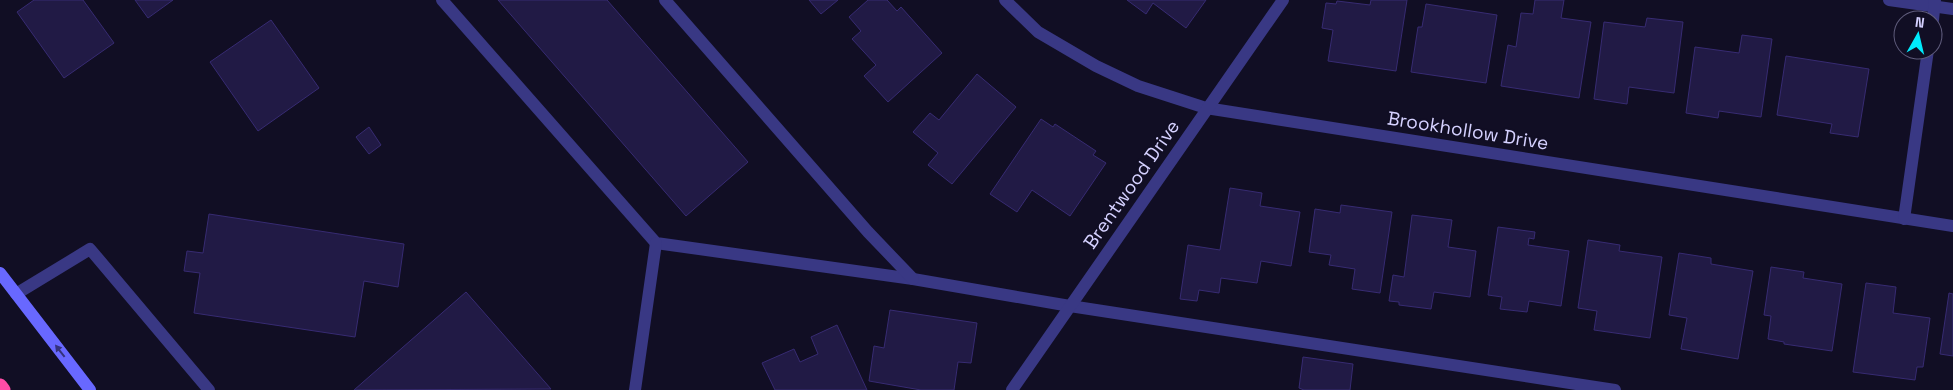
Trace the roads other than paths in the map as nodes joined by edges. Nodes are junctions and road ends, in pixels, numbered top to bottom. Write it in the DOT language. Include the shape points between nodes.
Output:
graph roads {
  1 [pos="442,0"];
  2 [pos="665,0"];
  3 [pos="1005,0"];
  4 [pos="1282,0"];
  5 [pos="1889,0"];
  6 [pos="1935,3"];
  7 [pos="1953,9"];
  8 [pos="1927,60"];
  9 [pos="1206,108"];
  10 [pos="1904,219"];
  11 [pos="1953,226"];
  12 [pos="656,243"];
  13 [pos="0,273"];
  14 [pos="913,279"];
  15 [pos="16,294"];
  16 [pos="1070,306"];
  17 [pos="0,386"];
  18 [pos="3,390"];
  19 [pos="90,390"];
  20 [pos="209,390"];
  21 [pos="635,390"];
  22 [pos="1012,390"];
  23 [pos="1615,390"];
  1 -- 12 [label="street"];
  2 -- 14 [label="street"];
  3 -- 9 [label="street, Brookhollow Drive" via="1038,32 1096,66 1138,86"];
  4 -- 9 [label="street, Brentwood Drive"];
  5 -- 6 [label="street"];
  6 -- 7 [label="street"];
  8 -- 10 [label="street"];
  9 -- 10 [label="street, Brookhollow Drive"];
  9 -- 16 [label="street, Brentwood Drive"];
  10 -- 11 [label="street, Brookhollow Drive"];
  12 -- 14 [label="street"];
  12 -- 21 [label="street"];
  13 -- 15 [label="main road"];
  14 -- 16 [label="street"];
  19 -- 15 [label="main road, one-way"];
  15 -- 20 [label="street" via="90,249"];
  16 -- 22 [label="street, Brentwood Drive"];
  16 -- 23 [label="street"];
  17 -- 18 [label="highway"];
}
